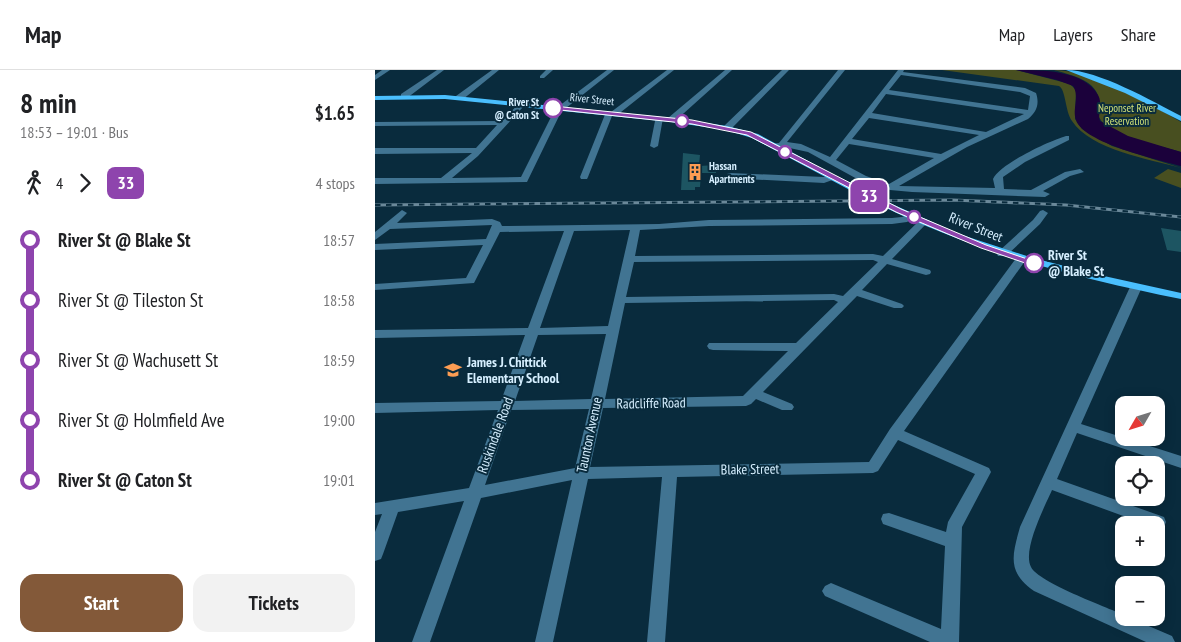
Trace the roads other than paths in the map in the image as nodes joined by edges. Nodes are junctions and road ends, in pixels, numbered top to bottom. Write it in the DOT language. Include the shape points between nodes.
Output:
graph roads {
  1 [pos="387,70"];
  2 [pos="441,70"];
  3 [pos="496,70"];
  4 [pos="550,70"];
  5 [pos="611,70"];
  6 [pos="671,70"];
  7 [pos="729,70"];
  8 [pos="785,70"];
  9 [pos="842,70"];
  10 [pos="1069,70"];
  11 [pos="1082,70"];
  12 [pos="900,72"];
  13 [pos="542,77"];
  14 [pos="375,78"];
  15 [pos="884,93"];
  16 [pos="404,96"];
  17 [pos="375,98"];
  18 [pos="459,98"];
  19 [pos="520,105"];
  20 [pos="561,109"];
  21 [pos="1181,113"];
  22 [pos="611,114"];
  23 [pos="1029,114"];
  24 [pos="866,116"];
  25 [pos="659,118"];
  26 [pos="1181,119"];
  27 [pos="671,120"];
  28 [pos="503,123"];
  29 [pos="375,124"];
  30 [pos="727,128"];
  31 [pos="984,135"];
  32 [pos="1066,138"];
  33 [pos="783,143"];
  34 [pos="846,143"];
  35 [pos="653,146"];
  36 [pos="773,146"];
  37 [pos="479,150"];
  38 [pos="375,151"];
  39 [pos="939,159"];
  40 [pos="831,160"];
  41 [pos="730,176"];
  42 [pos="584,177"];
  43 [pos="835,178"];
  44 [pos="375,180"];
  45 [pos="445,180"];
  46 [pos="890,187"];
  47 [pos="1000,191"];
  48 [pos="1038,194"];
  49 [pos="403,213"];
  50 [pos="1043,213"];
  51 [pos="911,216"];
  52 [pos="923,221"];
  53 [pos="570,228"];
  54 [pos="636,228"];
  55 [pos="496,229"];
  56 [pos="380,232"];
  57 [pos="489,242"];
  58 [pos="375,247"];
  59 [pos="1002,254"];
  60 [pos="629,259"];
  61 [pos="885,259"];
  62 [pos="1021,260"];
  63 [pos="926,272"];
  64 [pos="375,287"];
  65 [pos="1136,287"];
  66 [pos="850,295"];
  67 [pos="1181,296"];
  68 [pos="620,300"];
  69 [pos="898,306"];
  70 [pos="613,330"];
  71 [pos="533,332"];
  72 [pos="375,334"];
  73 [pos="713,346"];
  74 [pos="798,347"];
  75 [pos="750,397"];
  76 [pos="596,404"];
  77 [pos="506,406"];
  78 [pos="787,407"];
  79 [pos="375,408"];
  80 [pos="1073,426"];
  81 [pos="895,433"];
  82 [pos="1181,462"];
  83 [pos="670,471"];
  84 [pos="581,473"];
  85 [pos="1048,482"];
  86 [pos="475,492"];
  87 [pos="392,508"];
  88 [pos="375,509"];
  89 [pos="1142,516"];
  90 [pos="889,519"];
  91 [pos="954,542"];
  92 [pos="375,554"];
  93 [pos="831,591"];
  94 [pos="421,642"];
  95 [pos="544,642"];
  96 [pos="656,642"];
  97 [pos="950,642"];
  98 [pos="1166,642"];
  1 -- 14 [label="street"];
  2 -- 16 [label="street"];
  3 -- 18 [label="street"];
  4 -- 13 [label="street"];
  5 -- 20 [label="street"];
  6 -- 22 [label="street"];
  7 -- 27 [label="street"];
  8 -- 30 [label="street"];
  9 -- 33 [label="street"];
  10 -- 26 [label="main road" via="1128,91"];
  11 -- 21 [label="main road" via="1137,90"];
  12 -- 15 [label="street"];
  12 -- 23 [label="street" via="1025,90 1033,97 1034,107"];
  15 -- 23 [label="street"];
  15 -- 24 [label="street"];
  16 -- 17 [label="main road, River Street"];
  16 -- 18 [label="main road, River Street"];
  18 -- 19 [label="main road, River Street"];
  19 -- 20 [label="main road, River Street"];
  19 -- 28 [label="street"];
  20 -- 22 [label="main road, River Street"];
  20 -- 45 [label="street" via="525,180"];
  22 -- 25 [label="main road, River Street"];
  22 -- 42 [label="street"];
  23 -- 31 [label="street"];
  24 -- 31 [label="street"];
  24 -- 34 [label="street"];
  25 -- 27 [label="main road, River Street"];
  25 -- 35 [label="street"];
  27 -- 30 [label="main road, River Street"];
  28 -- 29 [label="street"];
  28 -- 37 [label="street"];
  30 -- 36 [label="main road, River Street" via="749,133"];
  31 -- 39 [label="street"];
  32 -- 47 [label="street" via="999,175"];
  33 -- 36 [label="street"];
  33 -- 40 [label="street"];
  34 -- 39 [label="street"];
  34 -- 40 [label="street"];
  36 -- 43 [label="main road, River Street"];
  37 -- 38 [label="street"];
  37 -- 45 [label="street"];
  39 -- 46 [label="street"];
  40 -- 46 [label="street" via="858,176"];
  41 -- 43 [label="street"];
  43 -- 51 [label="main road, River Street, bridge"];
  44 -- 45 [label="street"];
  46 -- 47 [label="street"];
  47 -- 48 [label="street"];
  49 -- 56 [label="street"];
  50 -- 59 [label="street"];
  51 -- 52 [label="main road, River Street"];
  51 -- 54 [label="street" via="892,221 709,222"];
  52 -- 59 [label="main road, River Street"];
  52 -- 61 [label="street"];
  53 -- 54 [label="street"];
  53 -- 55 [label="street"];
  53 -- 71 [label="street, Ruskindale Road"];
  54 -- 60 [label="street, Taunton Avenue"];
  55 -- 56 [label="street" via="497,224 492,222"];
  55 -- 57 [label="street"];
  57 -- 58 [label="street"];
  57 -- 64 [label="street" via="470,281"];
  59 -- 62 [label="main road, River Street"];
  60 -- 61 [label="street" via="869,256"];
  60 -- 68 [label="street, Taunton Avenue"];
  61 -- 63 [label="street"];
  61 -- 66 [label="street"];
  62 -- 65 [label="main road, River Street"];
  62 -- 81 [label="street, Blake Street"];
  65 -- 67 [label="main road, River Street"];
  65 -- 80 [label="street"];
  66 -- 68 [label="street"];
  66 -- 69 [label="street"];
  66 -- 74 [label="street"];
  68 -- 70 [label="street, Taunton Avenue"];
  70 -- 71 [label="street"];
  70 -- 76 [label="street, Taunton Avenue"];
  71 -- 72 [label="street"];
  71 -- 77 [label="street, Ruskindale Road"];
  73 -- 74 [label="street"];
  74 -- 75 [label="street"];
  75 -- 76 [label="street, Radcliffe Road"];
  75 -- 78 [label="street"];
  76 -- 77 [label="street, Radcliffe Road"];
  76 -- 84 [label="street, Taunton Avenue"];
  77 -- 79 [label="street, Radcliffe Road"];
  77 -- 86 [label="street, Ruskindale Road"];
  80 -- 82 [label="street"];
  80 -- 85 [label="street"];
  81 -- 83 [label="street, Blake Street" via="873,467"];
  81 -- 91 [label="street" via="983,472 954,527"];
  83 -- 84 [label="street, Blake Street"];
  83 -- 96 [label="street"];
  84 -- 86 [label="street, Blake Street"];
  84 -- 95 [label="street, Taunton Avenue"];
  85 -- 89 [label="street"];
  85 -- 98 [label="street" via="1028,527 1020,557 1022,572 1028,579 1056,594"];
  86 -- 87 [label="street, Blake Street"];
  86 -- 94 [label="street, Ruskindale Road"];
  87 -- 88 [label="street, Blake Street"];
  87 -- 92 [label="street"];
  90 -- 91 [label="street"];
  91 -- 97 [label="street"];
  93 -- 97 [label="street"];
}
